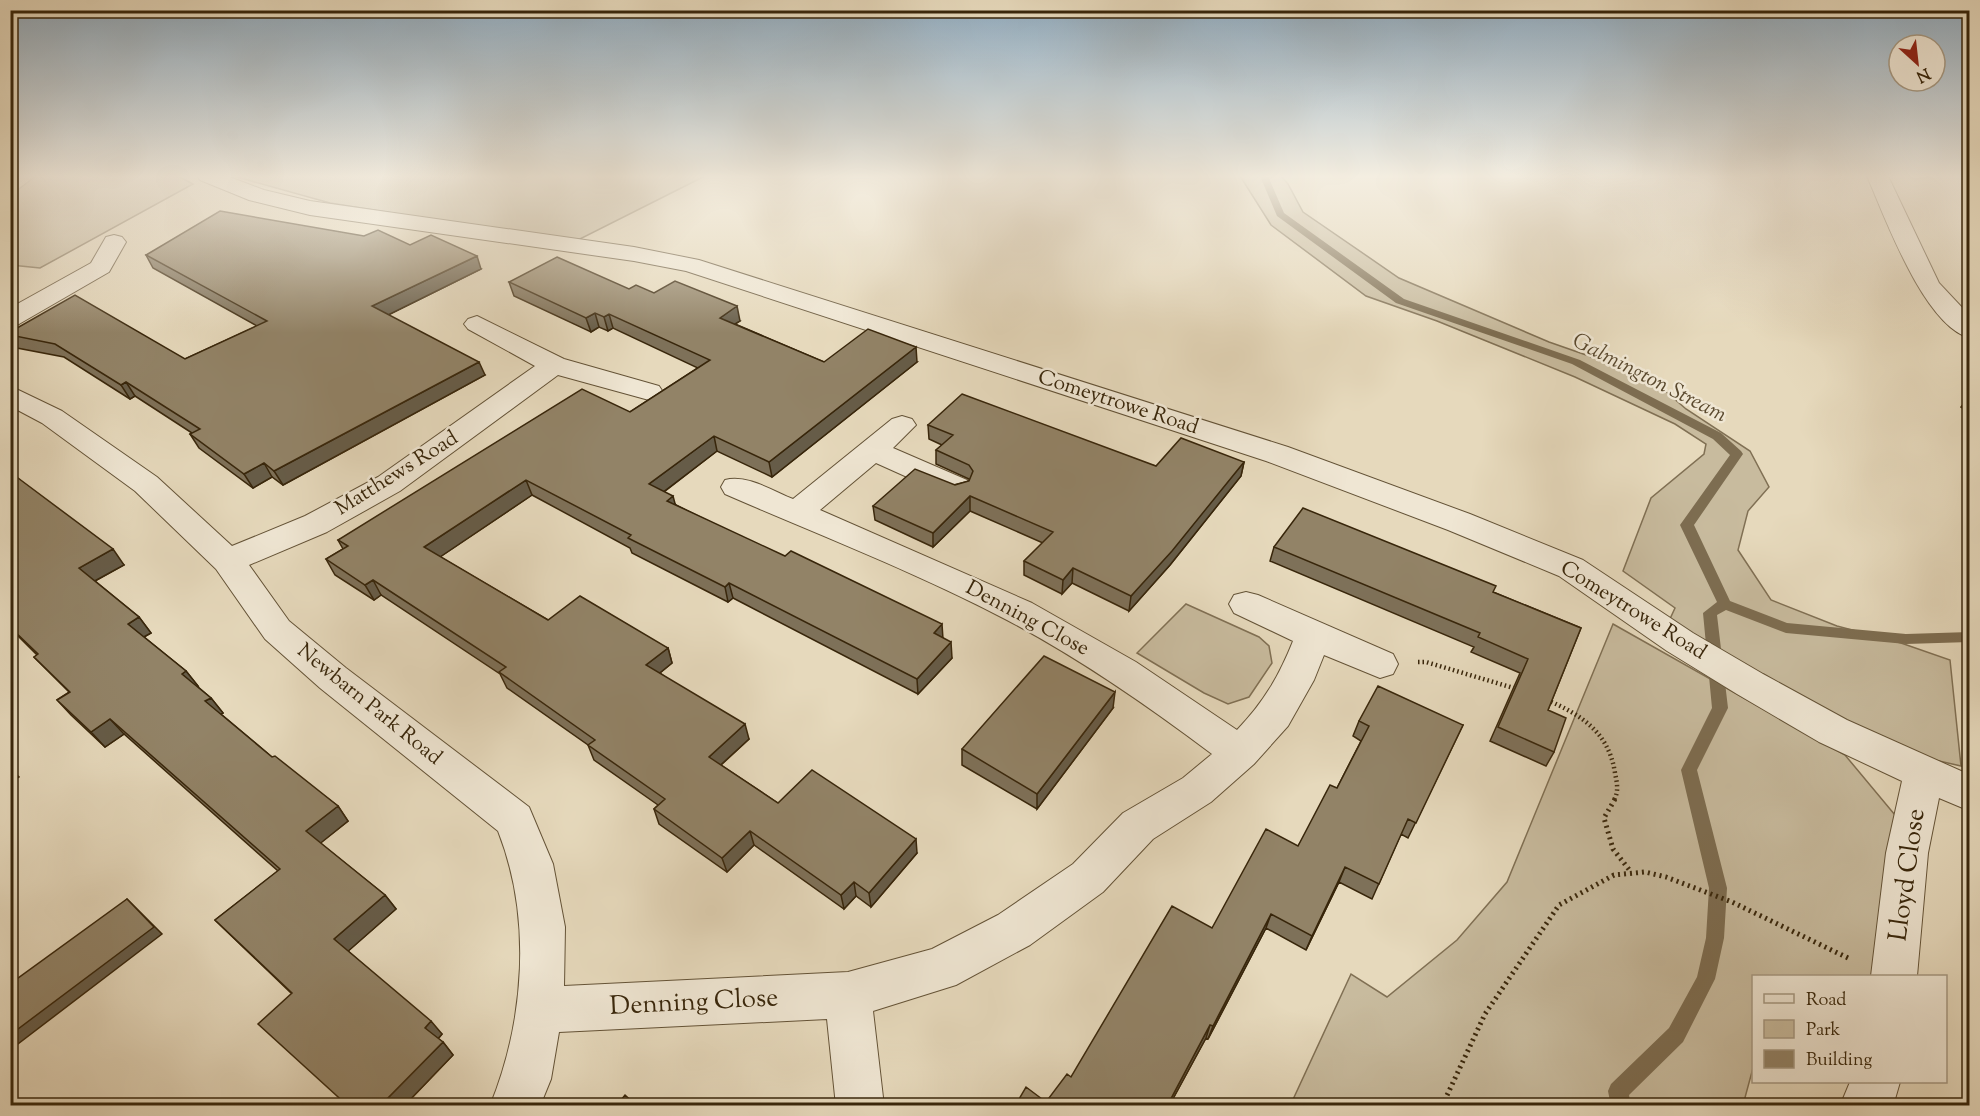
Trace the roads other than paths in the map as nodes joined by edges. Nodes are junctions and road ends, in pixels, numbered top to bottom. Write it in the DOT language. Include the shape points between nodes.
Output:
graph roads {
  1 [pos="453,228"];
  2 [pos="1901,228"];
  3 [pos="114,242"];
  4 [pos="10,320"];
  5 [pos="477,324"];
  6 [pos="1970,330"];
  7 [pos="554,365"];
  8 [pos="649,392"];
  9 [pos="10,394"];
  10 [pos="902,425"];
  11 [pos="873,450"];
  12 [pos="956,486"];
  13 [pos="736,487"];
  14 [pos="797,513"];
  15 [pos="228,561"];
  16 [pos="1246,604"];
  17 [pos="1313,635"];
  18 [pos="1380,664"];
  19 [pos="1240,753"];
  20 [pos="1924,773"];
  21 [pos="1970,794"];
  22 [pos="1876,969"];
  23 [pos="848,995"];
  24 [pos="540,1007"];
  25 [pos="1875,1083"];
  26 [pos="860,1102"];
  27 [pos="515,1106"];
  28 [pos="1865,1106"];
  1 -- 20 [label="street, Comeytrowe Road" via="691,265 1277,454 1571,568 1750,684 1833,731"];
  2 -- 6 [label="street" via="1928,285"];
  3 -- 4 [label="street" via="101,267"];
  5 -- 7 [label="street"];
  7 -- 8 [label="street"];
  7 -- 15 [label="street, Matthews Road" via="389,484 316,524"];
  9 -- 15 [label="street, Newbarn Park Road" via="52,417 147,483"];
  10 -- 11 [label="street"];
  11 -- 12 [label="street"];
  11 -- 14 [label="street"];
  13 -- 14 [label="street, Denning Close"];
  14 -- 19 [label="street, Denning Close" via="1049,627 1154,691"];
  15 -- 24 [label="street, Newbarn Park Road" via="277,630 514,819 532,864 543,927"];
  16 -- 17 [label="street"];
  17 -- 18 [label="street"];
  17 -- 19 [label="street, Denning Close" via="1296,680 1275,715"];
  19 -- 23 [label="street, Denning Close" via="1197,790 1138,826 1088,878 1014,930 940,969"];
  20 -- 21 [label="street, Comeytrowe Road"];
  20 -- 22 [label="street, Lloyd Close"];
  23 -- 24 [label="street, Denning Close" via="573,1010"];
  23 -- 26 [label="street"];
  24 -- 27 [label="street, Newbarn Park Road" via="526,1079"];
  25 -- 28 [label="street"];
}
